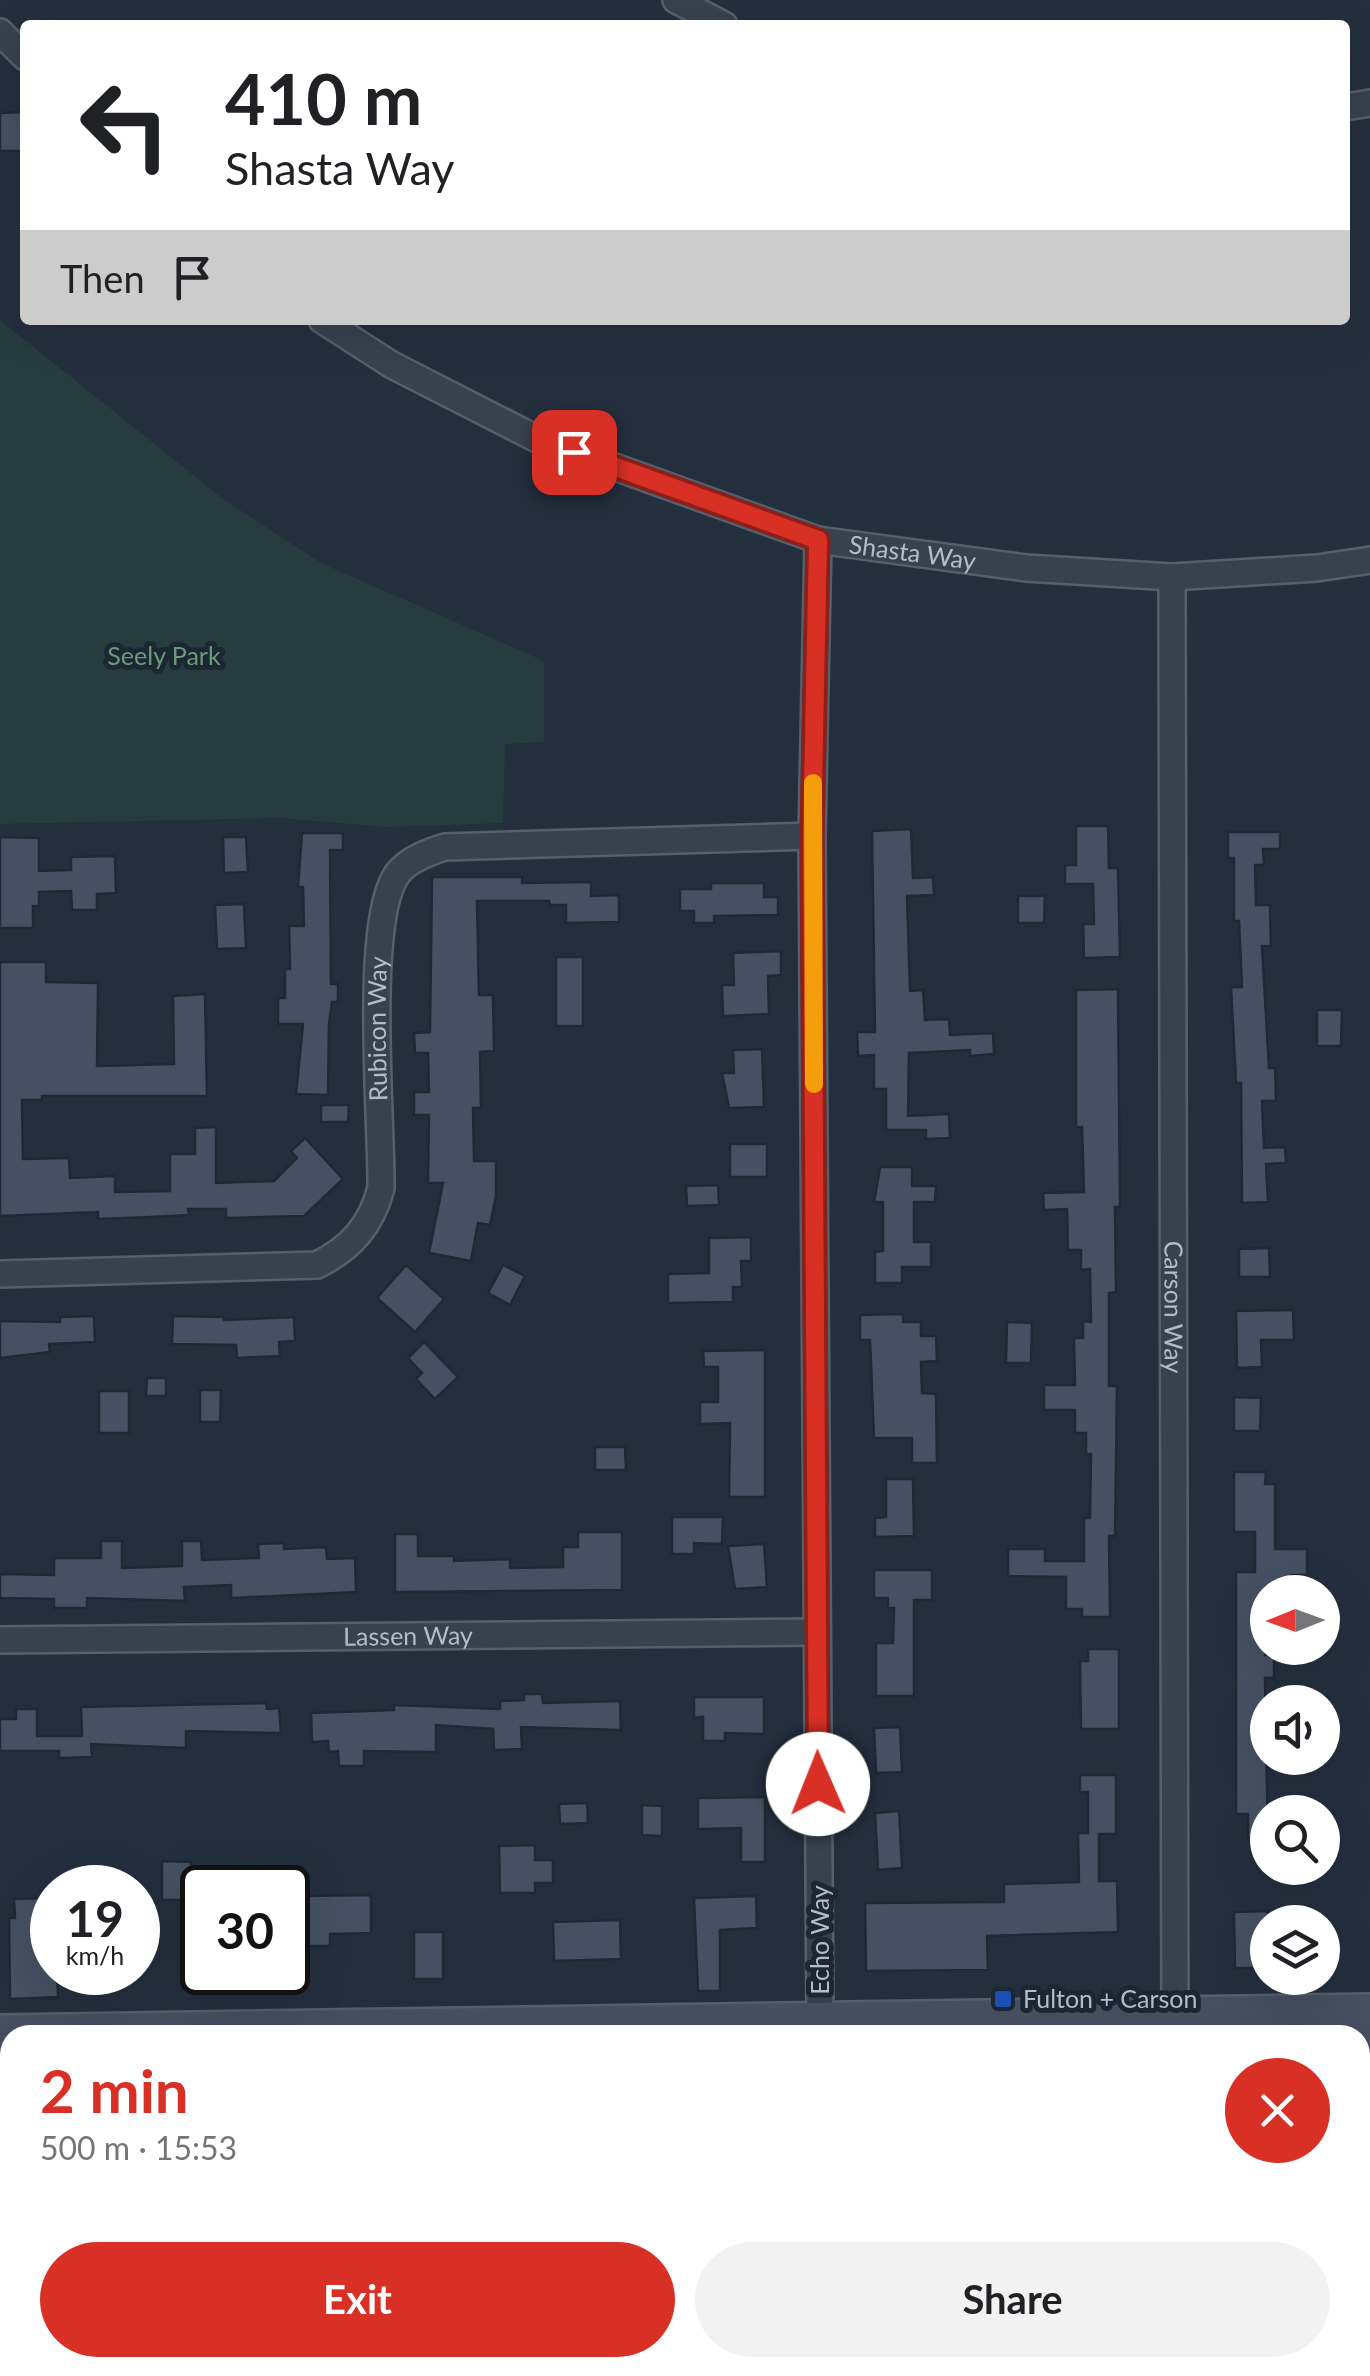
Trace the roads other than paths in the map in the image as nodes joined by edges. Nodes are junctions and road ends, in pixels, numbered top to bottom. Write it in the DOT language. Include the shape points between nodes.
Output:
graph roads {
  1 [pos="676,0"];
  2 [pos="714,20"];
  3 [pos="0,32"];
  4 [pos="20,52"];
  5 [pos="330,325"];
  6 [pos="818,540"];
  7 [pos="1370,560"];
  8 [pos="1172,577"];
  9 [pos="812,836"];
  10 [pos="0,1274"];
  11 [pos="817,1632"];
  12 [pos="0,1640"];
  13 [pos="1370,2012"];
  14 [pos="818,2025"];
  15 [pos="1176,2025"];
  1 -- 2 [label="street"];
  3 -- 4 [label="street"];
  5 -- 6 [label="street, Shasta Way" via="392,365 537,439"];
  6 -- 8 [label="street, Shasta Way" via="1026,568"];
  6 -- 9 [label="street, Echo Way"];
  7 -- 8 [label="street, Shasta Way"];
  8 -- 15 [label="street, Carson Way"];
  9 -- 10 [label="street, Rubicon Way" via="445,846 420,856 398,873 379,930 380,1188 374,1213 350,1246 317,1265"];
  9 -- 11 [label="street, Echo Way"];
  11 -- 12 [label="street, Lassen Way"];
  11 -- 14 [label="street, Echo Way"];
  13 -- 15 [label="main road"];
}
